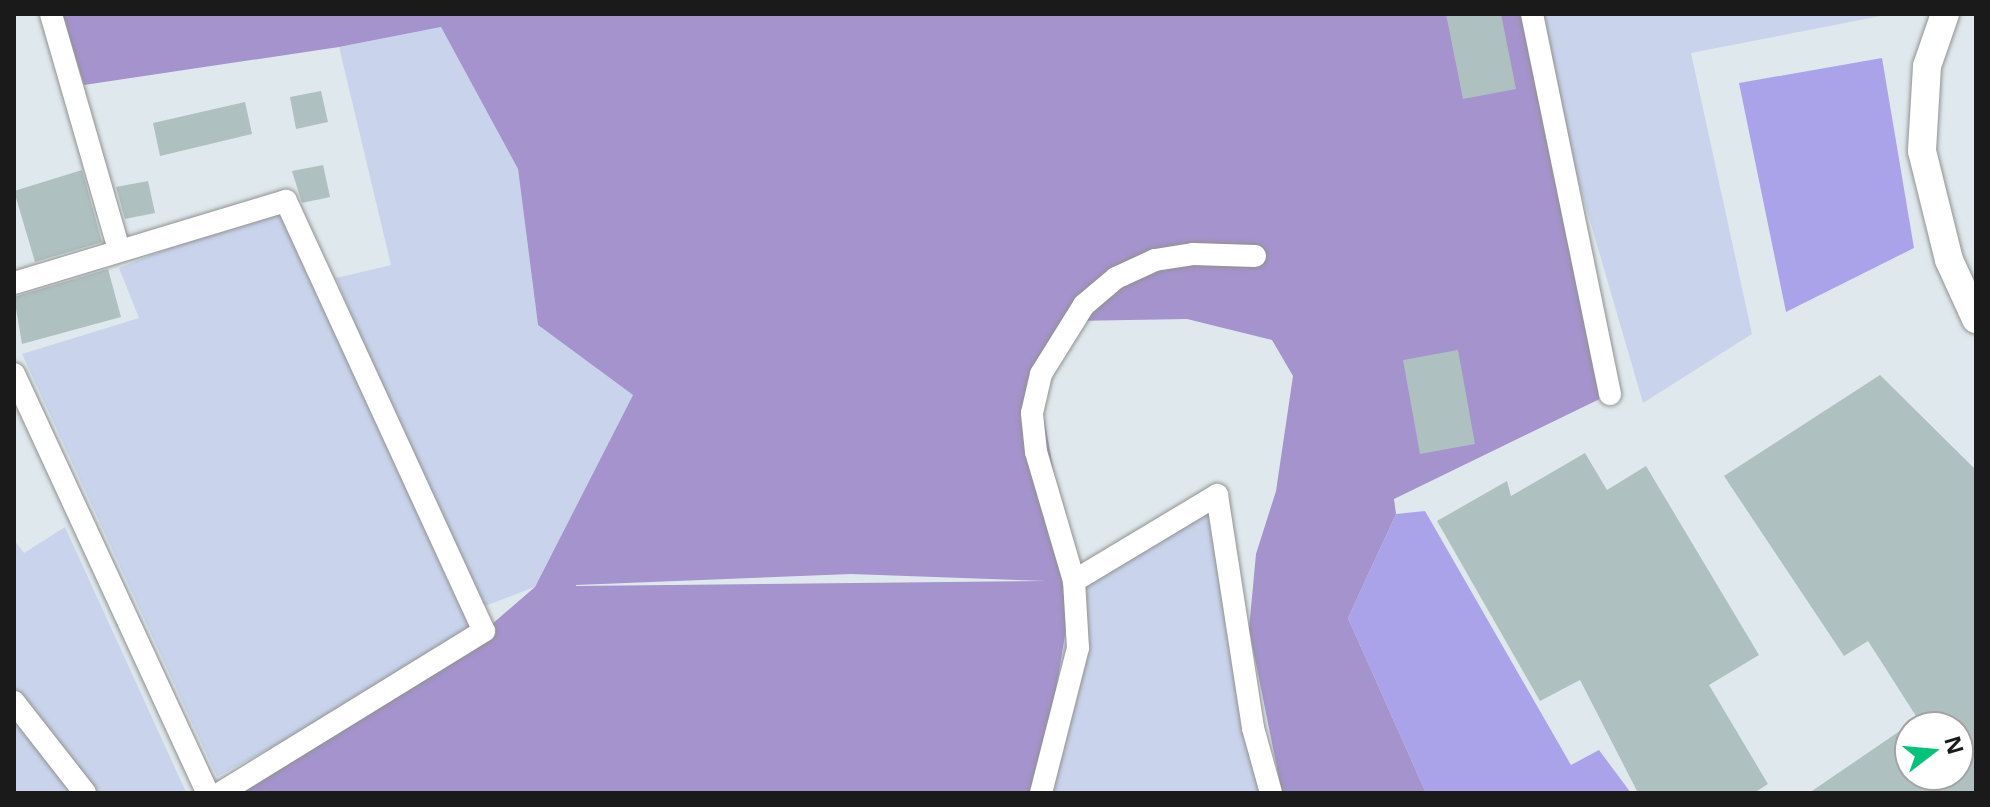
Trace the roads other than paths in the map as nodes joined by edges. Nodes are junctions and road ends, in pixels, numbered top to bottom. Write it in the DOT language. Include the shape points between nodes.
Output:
graph roads {
  1 [pos="51,14"];
  2 [pos="1532,14"];
  3 [pos="1945,14"];
  4 [pos="119,249"];
  5 [pos="1255,256"];
  6 [pos="14,283"];
  7 [pos="1976,319"];
  8 [pos="14,374"];
  9 [pos="1610,394"];
  10 [pos="1074,581"];
  11 [pos="14,702"];
  12 [pos="85,793"];
  13 [pos="208,793"];
  14 [pos="221,793"];
  15 [pos="1041,793"];
  16 [pos="1271,793"];
  1 -- 4 [label="street"];
  2 -- 9 [label="street"];
  3 -- 7 [label="street" via="1927,66 1922,151 1949,260"];
  4 -- 6 [label="street"];
  4 -- 14 [label="street" via="286,201 484,631"];
  5 -- 10 [label="street" via="1193,254 1155,260 1116,278 1084,305 1041,374 1032,413 1036,452"];
  8 -- 13 [label="street"];
  10 -- 15 [label="street" via="1078,648"];
  10 -- 16 [label="street" via="1217,495 1253,728"];
  11 -- 12 [label="street"];
}
